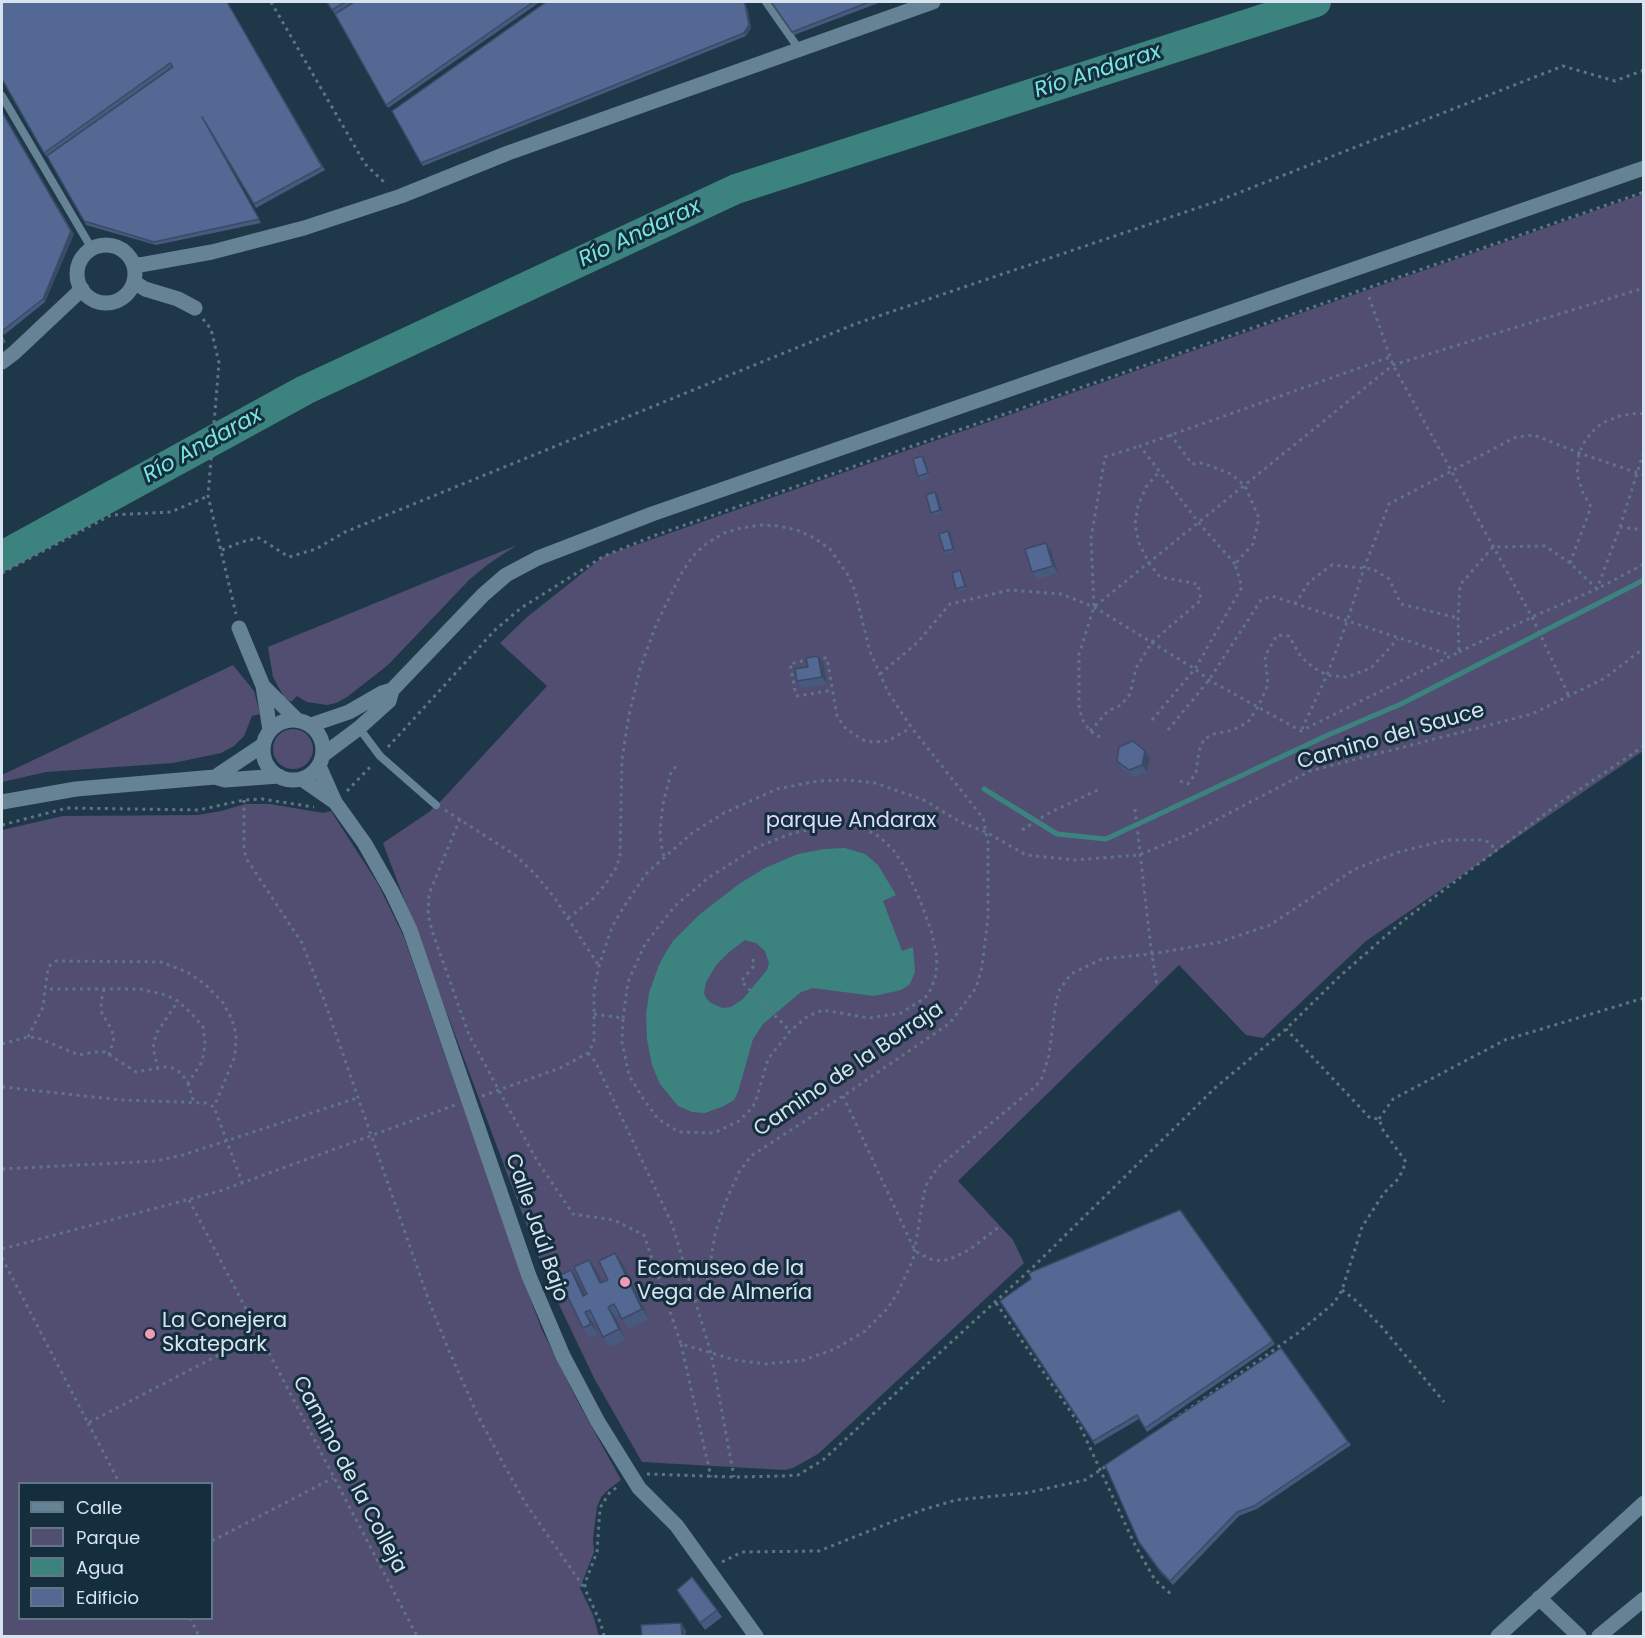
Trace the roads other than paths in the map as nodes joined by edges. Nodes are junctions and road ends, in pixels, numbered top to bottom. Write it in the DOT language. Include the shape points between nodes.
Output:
graph roads {
  1 [pos="766,2"];
  2 [pos="933,2"];
  3 [pos="799,49"];
  4 [pos="2,96"];
  5 [pos="1644,168"];
  6 [pos="92,249"];
  7 [pos="134,264"];
  8 [pos="134,282"];
  9 [pos="82,289"];
  10 [pos="195,308"];
  11 [pos="2,362"];
  12 [pos="239,628"];
  13 [pos="263,686"];
  14 [pos="392,690"];
  15 [pos="296,719"];
  16 [pos="311,725"];
  17 [pos="359,728"];
  18 [pos="270,730"];
  19 [pos="263,746"];
  20 [pos="321,760"];
  21 [pos="279,776"];
  22 [pos="215,777"];
  23 [pos="302,779"];
  24 [pos="339,800"];
  25 [pos="2,802"];
  26 [pos="436,805"];
  27 [pos="1644,1503"];
  28 [pos="1539,1598"];
  29 [pos="1644,1599"];
  30 [pos="756,1636"];
  31 [pos="1498,1636"];
  32 [pos="1579,1636"];
  33 [pos="1599,1636"];
  1 -- 3 [label="lane"];
  2 -- 3 [label="street"];
  3 -- 7 [label="street" via="304,228 212,252"];
  4 -- 6 [label="lane"];
  5 -- 14 [label="street" via="652,514 538,558 506,575 483,595"];
  6 -- 7 [label="street" via="116,247"];
  6 -- 9 [label="street" via="80,262 78,280"];
  7 -- 8 [label="street"];
  8 -- 9 [label="street" via="123,298 105,303"];
  8 -- 10 [label="street"];
  9 -- 11 [label="street"];
  12 -- 13 [label="street"];
  13 -- 15 [label="street"];
  13 -- 18 [label="street"];
  14 -- 16 [label="street" via="349,712"];
  14 -- 17 [label="street" via="389,701"];
  15 -- 16 [label="street"];
  15 -- 18 [label="street" via="282,721"];
  16 -- 20 [label="street" via="323,744"];
  17 -- 20 [label="street"];
  17 -- 26 [label="lane" via="380,756"];
  18 -- 19 [label="street"];
  19 -- 21 [label="street" via="264,758"];
  19 -- 22 [label="street"];
  20 -- 23 [label="street" via="312,774"];
  20 -- 24 [label="street, Calle Jaúl Bajo"];
  21 -- 22 [label="street" via="225,780"];
  21 -- 23 [label="street"];
  22 -- 25 [label="street" via="76,789"];
  23 -- 24 [label="street, Calle Jaúl Bajo"];
  24 -- 30 [label="street, Calle Jaúl Bajo" via="405,920 542,1311 563,1356 639,1488 677,1526"];
  27 -- 28 [label="street"];
  28 -- 31 [label="street"];
  28 -- 32 [label="street"];
  29 -- 33 [label="street"];
}
